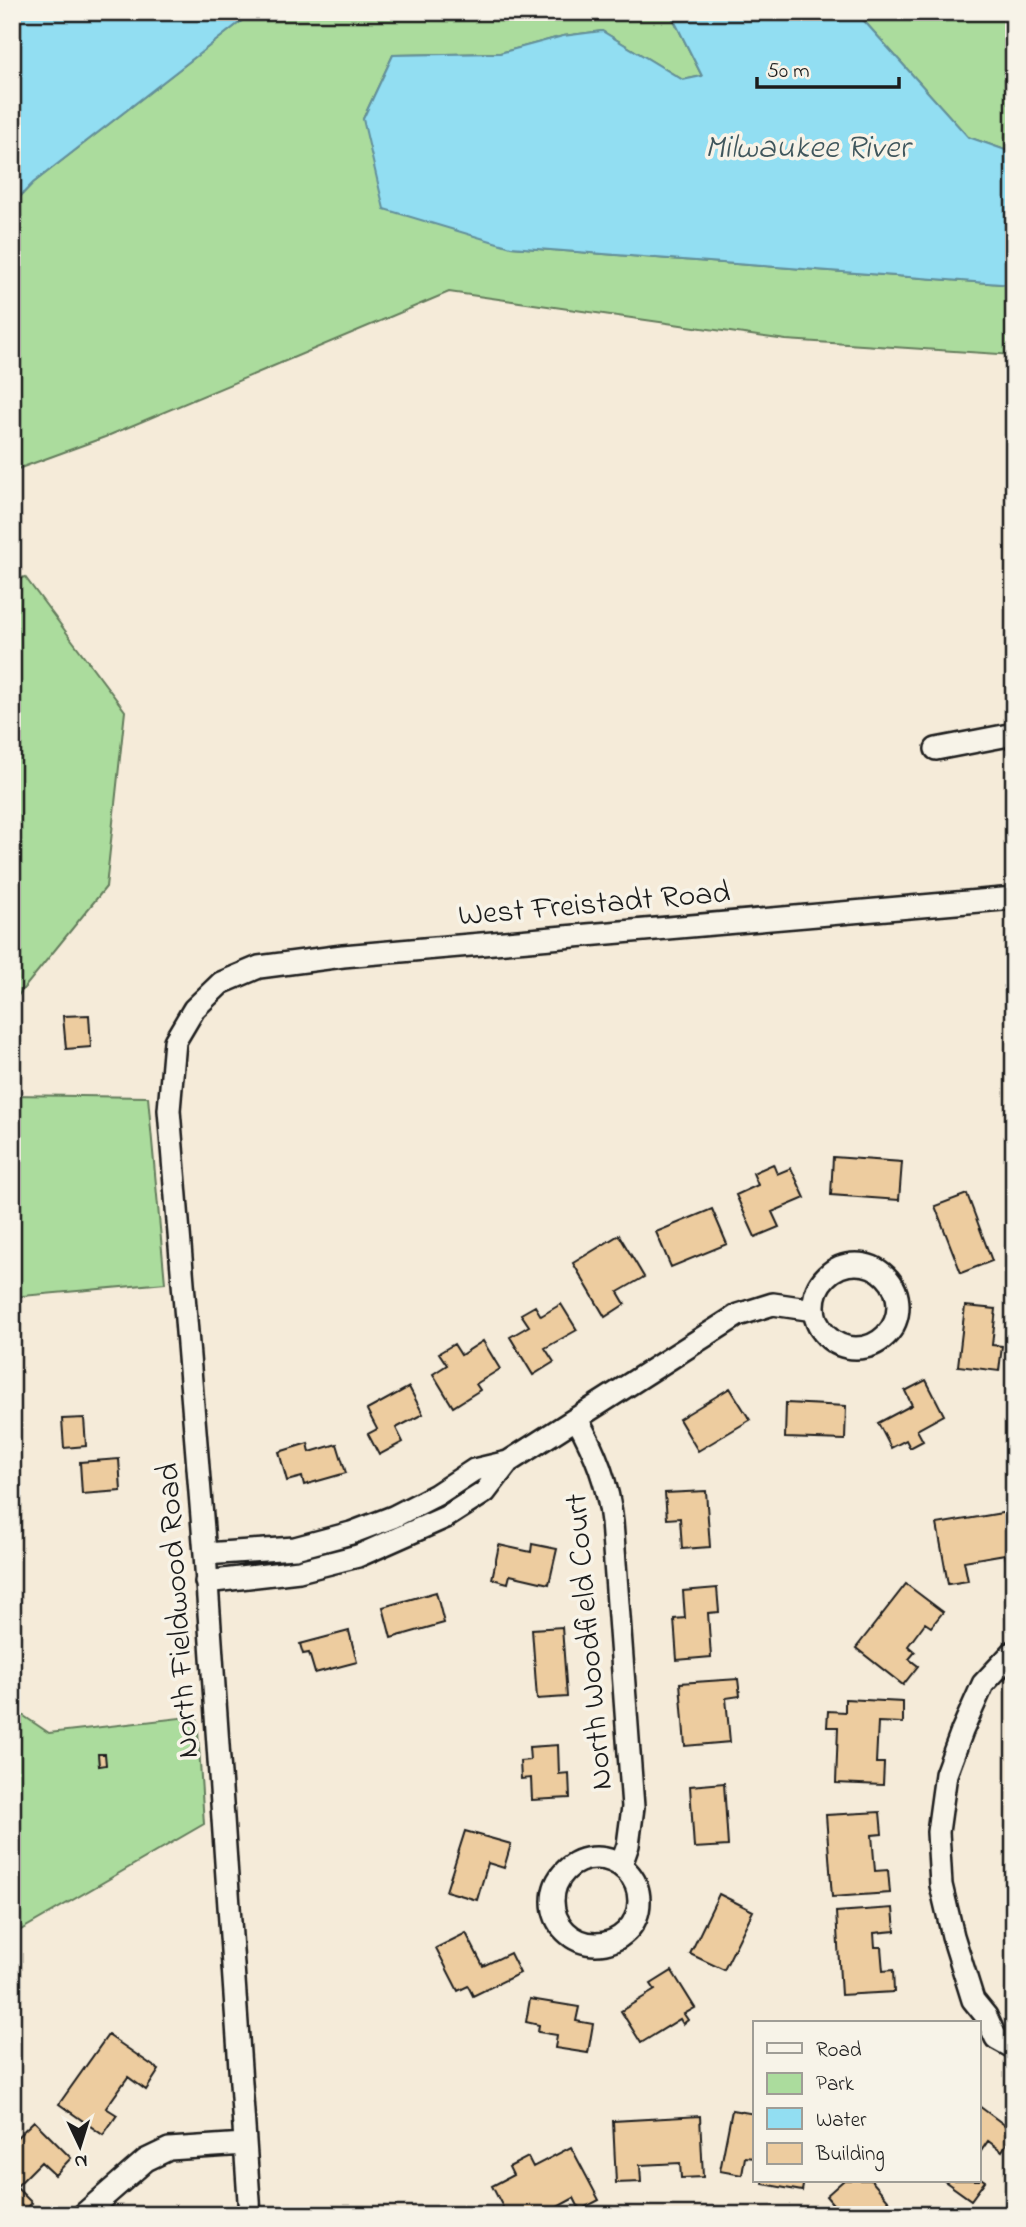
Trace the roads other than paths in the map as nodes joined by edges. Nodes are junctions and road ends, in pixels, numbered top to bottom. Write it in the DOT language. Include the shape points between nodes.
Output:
graph roads {
  1 [pos="1014,734"];
  2 [pos="936,749"];
  3 [pos="1014,898"];
  4 [pos="194,1009"];
  5 [pos="814,1310"];
  6 [pos="577,1419"];
  7 [pos="508,1462"];
  8 [pos="393,1517"];
  9 [pos="404,1537"];
  10 [pos="295,1548"];
  11 [pos="205,1554"];
  12 [pos="299,1571"];
  13 [pos="206,1581"];
  14 [pos="1014,1651"];
  15 [pos="621,1865"];
  16 [pos="1014,2048"];
  17 [pos="245,2144"];
  18 [pos="83,2215"];
  19 [pos="250,2215"];
  1 -- 2 [label="street"];
  3 -- 4 [label="street, West Freistadt Road" via="259,967 221,983"];
  4 -- 11 [label="street, North Fieldwood Road" via="175,1041 169,1110"];
  5 -- 6 [label="street" via="773,1304 738,1315"];
  6 -- 7 [label="street"];
  6 -- 15 [label="street, North Woodfield Court" via="603,1471 610,1498 633,1807"];
  7 -- 8 [label="street" via="474,1471"];
  7 -- 9 [label="street" via="485,1492"];
  8 -- 9 [label="street"];
  8 -- 10 [label="street"];
  9 -- 12 [label="street" via="358,1556"];
  10 -- 11 [label="street"];
  10 -- 12 [label="street"];
  11 -- 13 [label="street, North Fieldwood Road"];
  12 -- 13 [label="street"];
  13 -- 17 [label="street, North Fieldwood Road"];
  14 -- 16 [label="street" via="983,1684 962,1731 946,1774 938,1832 941,1885 973,2000 996,2038"];
  15 -- 15 [label="street" via="607,1859 579,1861 558,1881 553,1895 558,1923 580,1942 608,1944 631,1928 639,1908 638,1887"];
  17 -- 18 [label="street" via="169,2149 146,2160"];
  17 -- 19 [label="street, North Fieldwood Road"];
}
